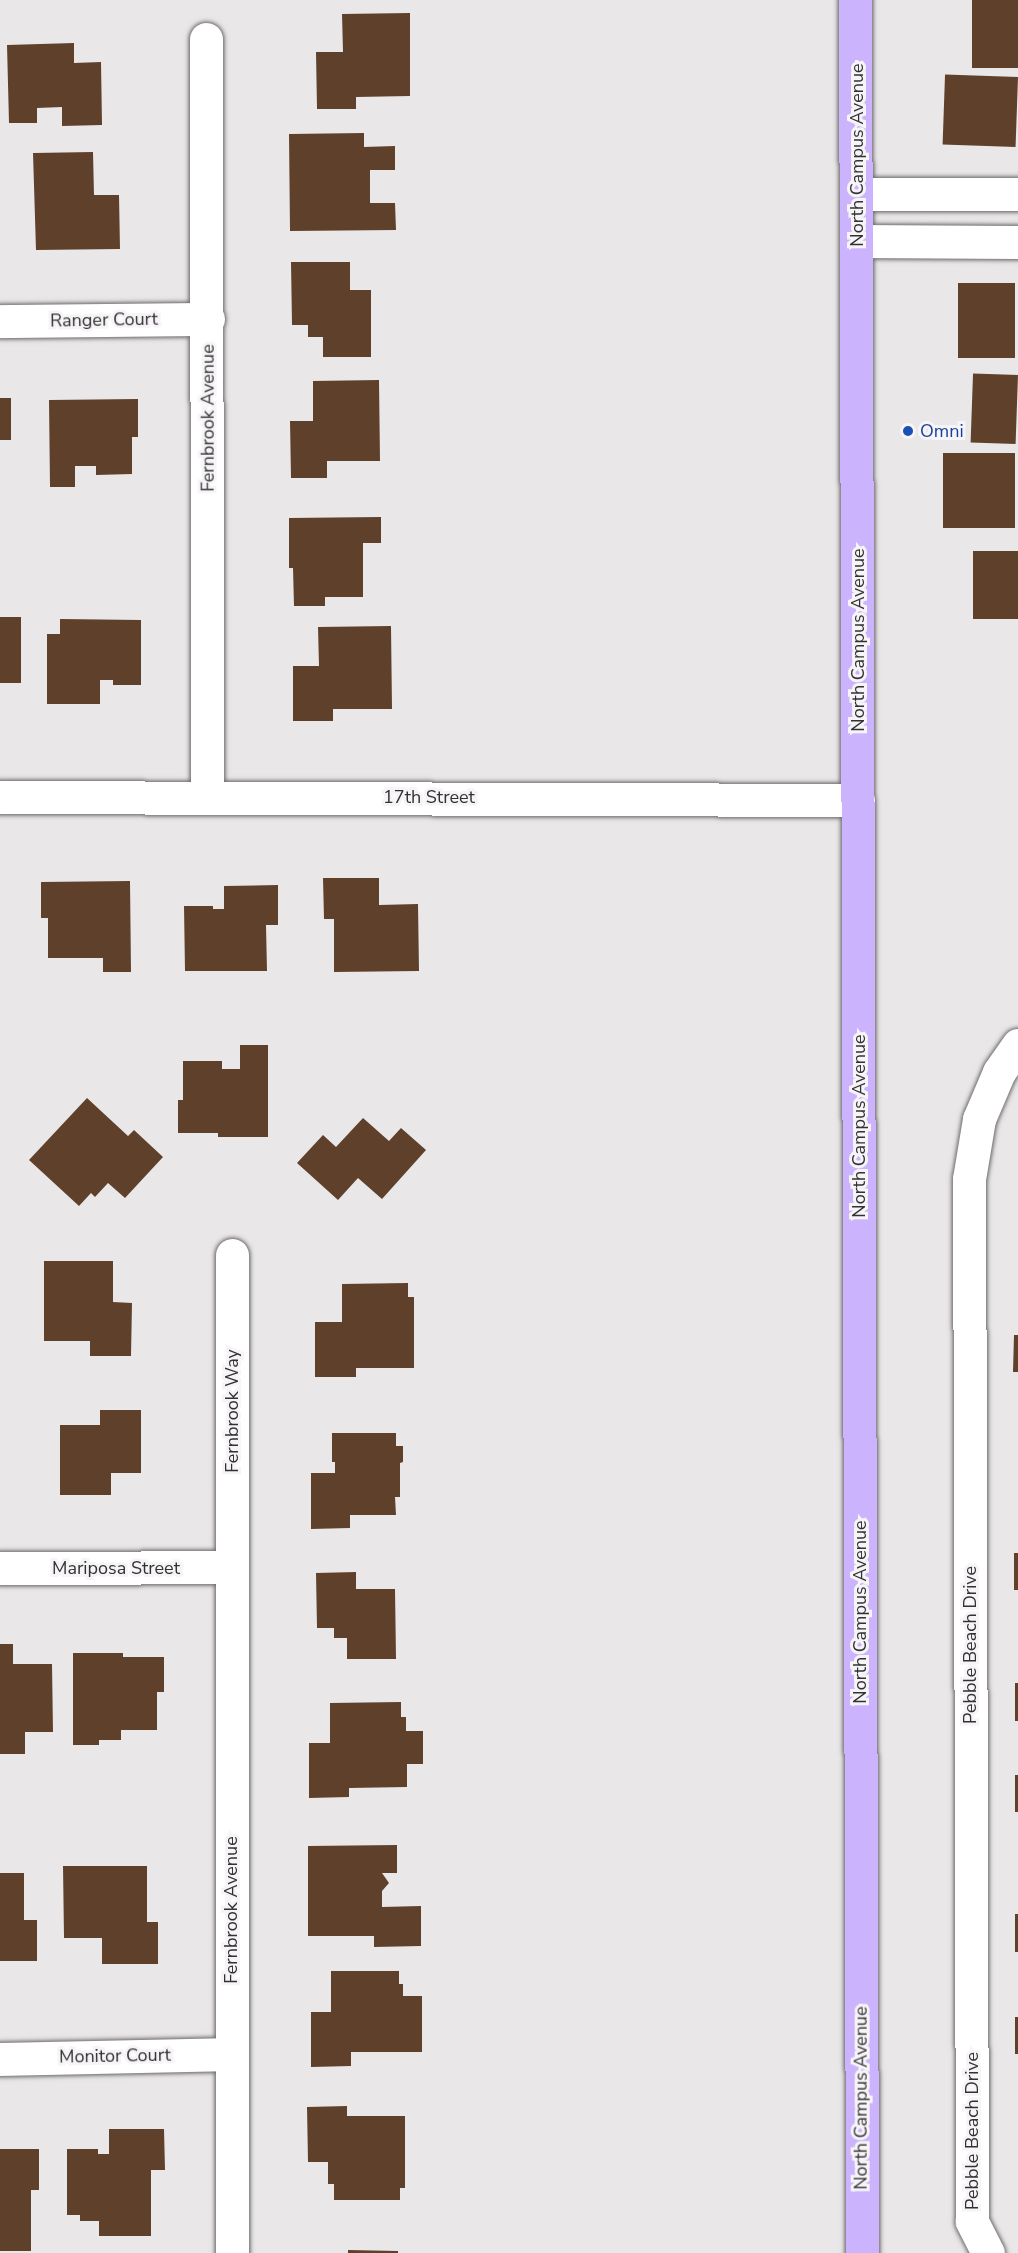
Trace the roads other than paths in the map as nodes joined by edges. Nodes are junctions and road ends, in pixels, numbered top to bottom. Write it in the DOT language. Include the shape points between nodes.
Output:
graph roads {
  1 [pos="855,0"];
  2 [pos="206,39"];
  3 [pos="857,194"];
  4 [pos="1018,194"];
  5 [pos="857,241"];
  6 [pos="1018,242"];
  7 [pos="208,319"];
  8 [pos="0,321"];
  9 [pos="207,796"];
  10 [pos="0,797"];
  11 [pos="858,800"];
  12 [pos="1018,1045"];
  13 [pos="232,1255"];
  14 [pos="232,1567"];
  15 [pos="0,1568"];
  16 [pos="230,2054"];
  17 [pos="0,2059"];
  18 [pos="231,2253"];
  19 [pos="862,2253"];
  20 [pos="988,2253"];
  1 -- 3 [label="main road, North Campus Avenue"];
  2 -- 7 [label="street, Fernbrook Avenue"];
  3 -- 4 [label="street"];
  3 -- 5 [label="main road, North Campus Avenue"];
  5 -- 6 [label="street"];
  5 -- 11 [label="main road, North Campus Avenue"];
  7 -- 8 [label="street, Ranger Court"];
  7 -- 9 [label="street, Fernbrook Avenue"];
  9 -- 10 [label="street, 17th Street"];
  9 -- 11 [label="street, 17th Street"];
  11 -- 19 [label="main road, North Campus Avenue"];
  12 -- 20 [label="street, Pebble Beach Drive" via="999,1072 979,1119 969,1179 972,2221"];
  13 -- 14 [label="street, Fernbrook Way"];
  14 -- 15 [label="street, Mariposa Street"];
  14 -- 16 [label="street, Fernbrook Avenue"];
  16 -- 17 [label="street, Monitor Court"];
  16 -- 18 [label="street, Fernbrook Avenue"];
}
